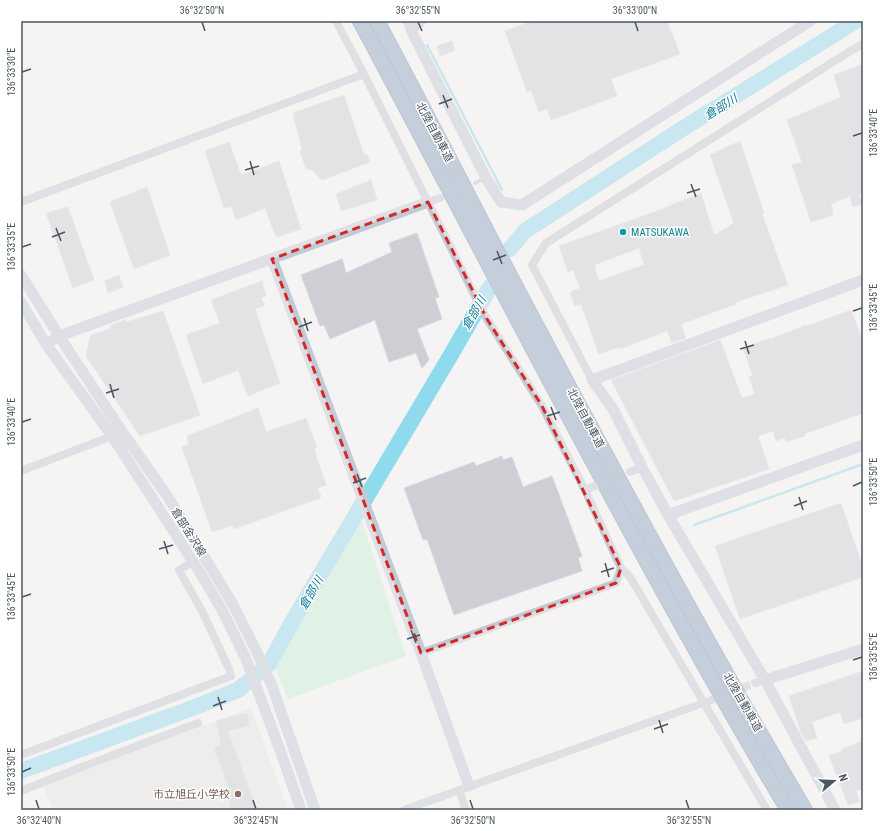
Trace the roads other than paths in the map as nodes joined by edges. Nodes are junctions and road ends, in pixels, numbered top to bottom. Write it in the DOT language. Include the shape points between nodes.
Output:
graph roads {
  1 [pos="336,21"];
  2 [pos="360,21"];
  3 [pos="377,21"];
  4 [pos="421,21"];
  5 [pos="810,21"];
  6 [pos="409,25"];
  7 [pos="863,44"];
  8 [pos="364,74"];
  9 [pos="486,178"];
  10 [pos="475,183"];
  11 [pos="440,198"];
  12 [pos="21,202"];
  13 [pos="428,202"];
  14 [pos="272,259"];
  15 [pos="21,275"];
  16 [pos="863,280"];
  17 [pos="21,302"];
  18 [pos="59,336"];
  19 [pos="46,344"];
  20 [pos="592,380"];
  21 [pos="112,436"];
  22 [pos="863,445"];
  23 [pos="642,467"];
  24 [pos="21,472"];
  25 [pos="630,472"];
  26 [pos="597,485"];
  27 [pos="585,490"];
  28 [pos="668,515"];
  29 [pos="194,562"];
  30 [pos="621,568"];
  31 [pos="863,649"];
  32 [pos="421,653"];
  33 [pos="760,681"];
  34 [pos="706,702"];
  35 [pos="198,723"];
  36 [pos="21,755"];
  37 [pos="469,786"];
  38 [pos="459,790"];
  39 [pos="21,791"];
  40 [pos="301,810"];
  41 [pos="315,810"];
  42 [pos="404,810"];
  43 [pos="466,810"];
  44 [pos="767,810"];
  45 [pos="788,810"];
  46 [pos="805,810"];
  47 [pos="835,810"];
  1 -- 8 [label="street"];
  2 -- 45 [label="highway, 北陸自動車道" via="610,494 680,623"];
  3 -- 46 [label="highway, 北陸自動車道" via="620,482"];
  4 -- 6 [label="street"];
  5 -- 9 [label="street" via="522,205 501,202"];
  6 -- 9 [label="street"];
  7 -- 20 [label="street" via="546,243 532,265"];
  8 -- 12 [label="street"];
  8 -- 13 [label="street"];
  9 -- 10 [label="lane"];
  11 -- 13 [label="street"];
  13 -- 14 [label="street"];
  13 -- 27 [label="street" via="487,319 542,406"];
  14 -- 18 [label="street"];
  14 -- 32 [label="street"];
  15 -- 18 [label="street, 倉部金沢線"];
  16 -- 20 [label="street"];
  17 -- 19 [label="street, 倉部金沢線"];
  18 -- 19 [label="street"];
  18 -- 41 [label="street, 倉部金沢線" via="168,498 231,601 272,686"];
  19 -- 21 [label="street, 倉部金沢線"];
  20 -- 23 [label="street" via="613,409"];
  21 -- 24 [label="street"];
  21 -- 29 [label="street, 倉部金沢線"];
  22 -- 28 [label="street"];
  23 -- 25 [label="street"];
  23 -- 28 [label="street"];
  26 -- 27 [label="street"];
  27 -- 30 [label="street"];
  28 -- 33 [label="street"];
  29 -- 36 [label="street" via="178,570 203,613 231,676"];
  29 -- 40 [label="street, 倉部金沢線" via="221,608 246,659"];
  30 -- 32 [label="street" via="616,583"];
  30 -- 34 [label="street" via="630,577"];
  31 -- 33 [label="street"];
  32 -- 37 [label="street"];
  33 -- 47 [label="street"];
  34 -- 37 [label="street"];
  34 -- 44 [label="street"];
  35 -- 39 [label="street"];
  37 -- 38 [label="street"];
  38 -- 42 [label="street"];
  38 -- 43 [label="street"];
}
